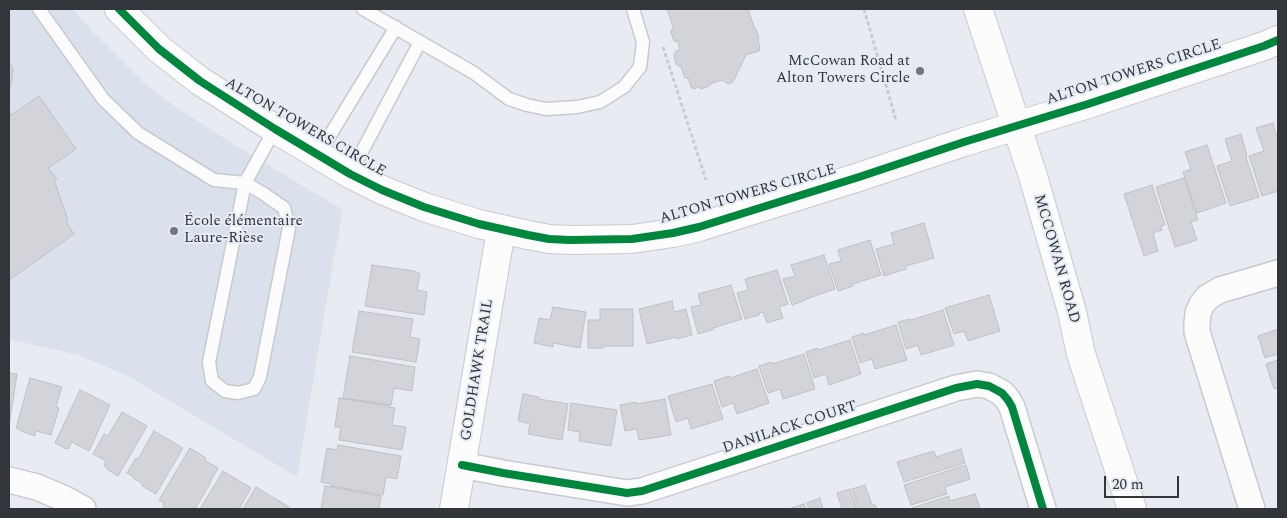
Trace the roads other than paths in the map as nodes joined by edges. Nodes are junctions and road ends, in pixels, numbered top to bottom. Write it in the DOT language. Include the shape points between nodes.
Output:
graph roads {
  1 [pos="39,9"];
  2 [pos="119,9"];
  3 [pos="363,9"];
  4 [pos="633,9"];
  5 [pos="978,9"];
  6 [pos="396,28"];
  7 [pos="1278,40"];
  8 [pos="420,42"];
  9 [pos="1016,126"];
  10 [pos="275,129"];
  11 [pos="318,155"];
  12 [pos="350,174"];
  13 [pos="245,183"];
  14 [pos="501,230"];
  15 [pos="1278,273"];
  16 [pos="462,465"];
  17 [pos="9,480"];
  18 [pos="83,509"];
  19 [pos="454,509"];
  20 [pos="1043,509"];
  21 [pos="1132,509"];
  22 [pos="1252,509"];
  1 -- 13 [label="lane" via="103,100 138,132 214,180"];
  2 -- 10 [label="street, ALTON TOWERS CIRCLE" via="177,64"];
  3 -- 6 [label="lane"];
  4 -- 8 [label="lane" via="643,42 640,67 624,88 600,102 577,107 546,109 509,99 474,72"];
  5 -- 9 [label="street, MCCOWAN ROAD"];
  6 -- 8 [label="lane"];
  6 -- 11 [label="lane"];
  7 -- 9 [label="street, ALTON TOWERS CIRCLE"];
  8 -- 12 [label="lane"];
  9 -- 14 [label="street, ALTON TOWERS CIRCLE" via="673,233 591,240 549,239"];
  9 -- 21 [label="street, MCCOWAN ROAD" via="1057,257 1081,354"];
  10 -- 11 [label="street, ALTON TOWERS CIRCLE"];
  10 -- 13 [label="lane"];
  11 -- 12 [label="street, ALTON TOWERS CIRCLE"];
  12 -- 14 [label="street, ALTON TOWERS CIRCLE" via="424,207"];
  13 -- 13 [label="lane" via="209,362 212,382 238,393 254,389 260,377 288,228 284,208"];
  14 -- 16 [label="street, GOLDHAWK TRAIL"];
  15 -- 22 [label="street" via="1220,290 1208,297 1198,313 1197,332"];
  16 -- 19 [label="street, GOLDHAWK TRAIL"];
  16 -- 20 [label="street, DANILACK COURT" via="626,493 642,491 956,388 977,384 989,386 1008,400"];
  17 -- 18 [label="street" via="37,487"];
}
